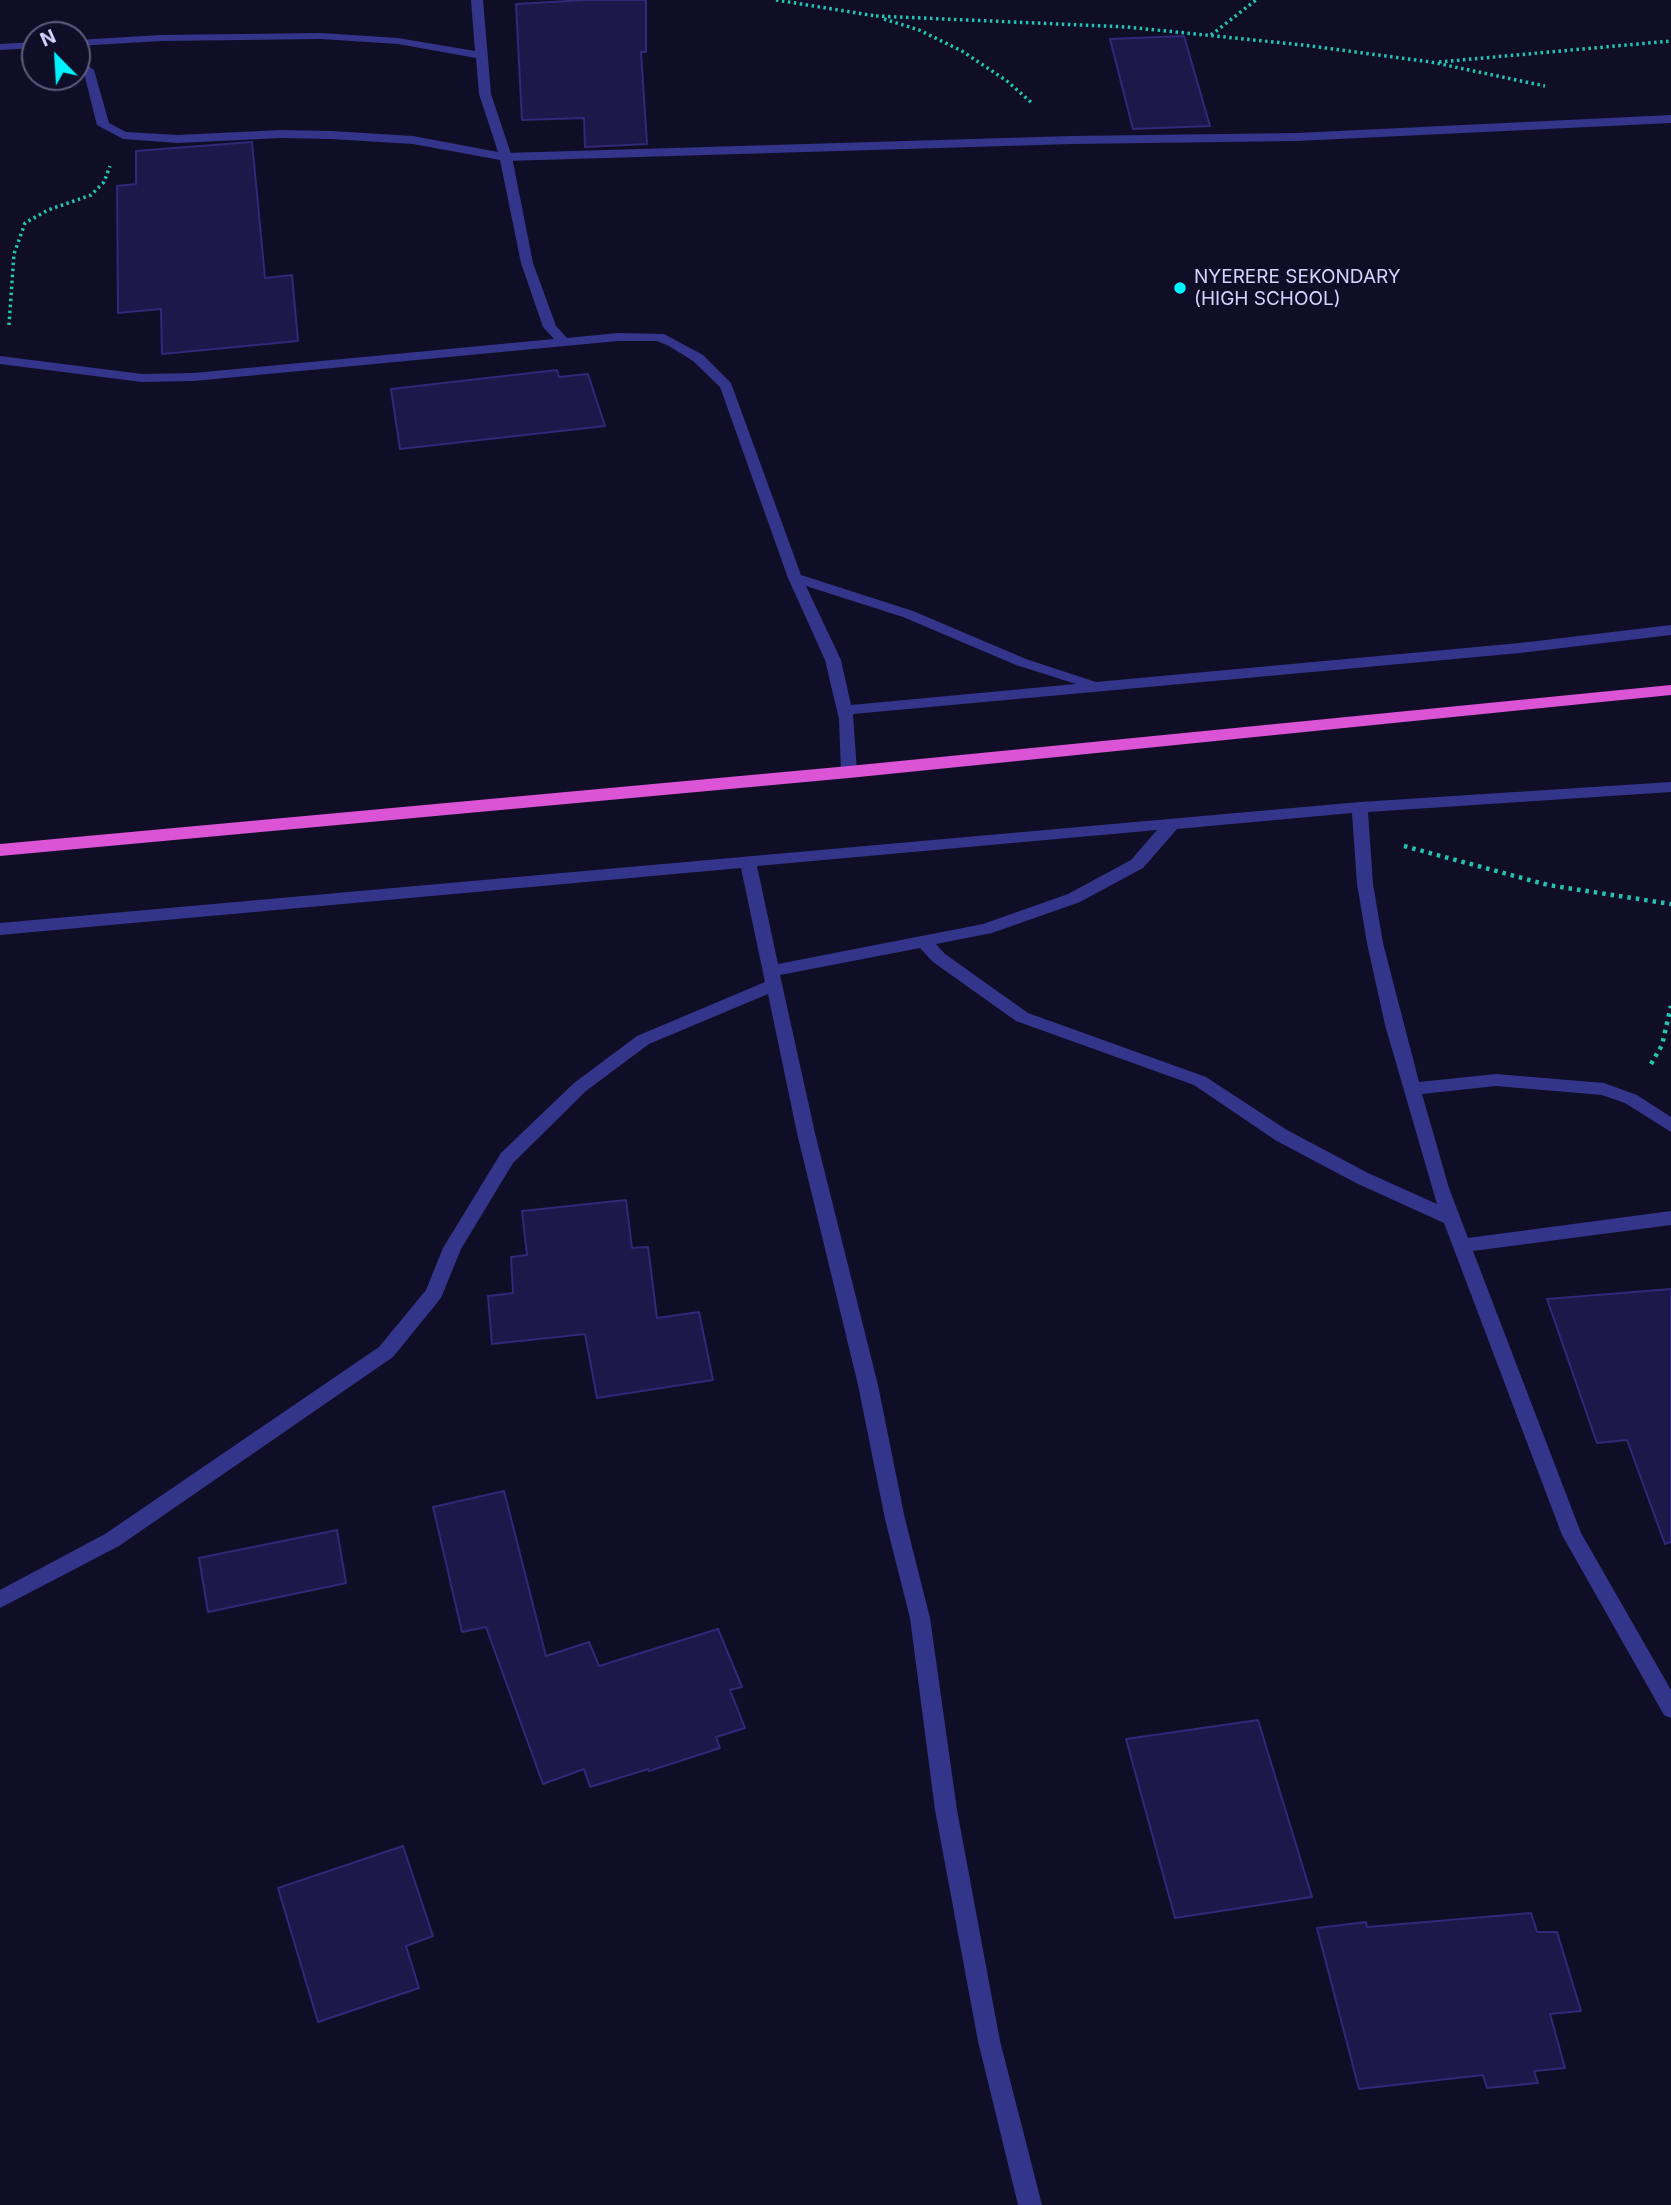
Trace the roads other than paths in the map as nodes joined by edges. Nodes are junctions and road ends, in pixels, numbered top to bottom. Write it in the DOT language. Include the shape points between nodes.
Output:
graph roads {
  1 [pos="477,0"];
  2 [pos="91,42"];
  3 [pos="21,46"];
  4 [pos="0,47"];
  5 [pos="481,55"];
  6 [pos="91,76"];
  7 [pos="1671,119"];
  8 [pos="506,157"];
  9 [pos="563,341"];
  10 [pos="4,361"];
  11 [pos="795,578"];
  12 [pos="1671,630"];
  13 [pos="1099,686"];
  14 [pos="1671,690"];
  15 [pos="845,710"];
  16 [pos="849,772"];
  17 [pos="1671,787"];
  18 [pos="1360,807"];
  19 [pos="1171,825"];
  20 [pos="0,850"];
  21 [pos="748,864"];
  22 [pos="0,929"];
  23 [pos="923,941"];
  24 [pos="773,978"];
  25 [pos="1412,1089"];
  26 [pos="1671,1125"];
  27 [pos="1451,1218"];
  28 [pos="1671,1218"];
  29 [pos="1462,1245"];
  30 [pos="0,1600"];
  31 [pos="1671,1709"];
  32 [pos="1030,2205"];
  1 -- 5 [label="street"];
  2 -- 5 [label="street" via="321,36 398,41"];
  3 -- 4 [label="street"];
  5 -- 8 [label="street" via="485,94"];
  6 -- 8 [label="street" via="103,125 122,135 331,135 413,140"];
  7 -- 8 [label="street" via="1297,137"];
  8 -- 9 [label="street" via="527,263 550,327"];
  9 -- 10 [label="street" via="194,377 142,377"];
  9 -- 11 [label="street" via="659,337 698,358 726,386"];
  11 -- 13 [label="street" via="908,614 1020,662"];
  11 -- 15 [label="street" via="833,660"];
  12 -- 13 [label="street"];
  13 -- 15 [label="street"];
  14 -- 16 [label="highway"];
  15 -- 16 [label="street"];
  16 -- 20 [label="highway"];
  17 -- 18 [label="street"];
  18 -- 19 [label="street"];
  18 -- 25 [label="street" via="1364,884"];
  19 -- 21 [label="street"];
  19 -- 23 [label="street" via="1136,863 1074,898 986,929"];
  21 -- 22 [label="street"];
  21 -- 24 [label="street"];
  23 -- 24 [label="street"];
  23 -- 27 [label="street" via="939,958 1021,1017 1200,1082 1292,1141"];
  24 -- 30 [label="street" via="643,1040 580,1087 507,1158 452,1248 434,1293 386,1352 113,1540"];
  24 -- 32 [label="street" via="920,1618 946,1810 989,2041"];
  25 -- 26 [label="street" via="1496,1080 1604,1089 1631,1099"];
  25 -- 27 [label="street"];
  27 -- 29 [label="street"];
  28 -- 29 [label="street"];
  29 -- 31 [label="street" via="1572,1535"];
}
